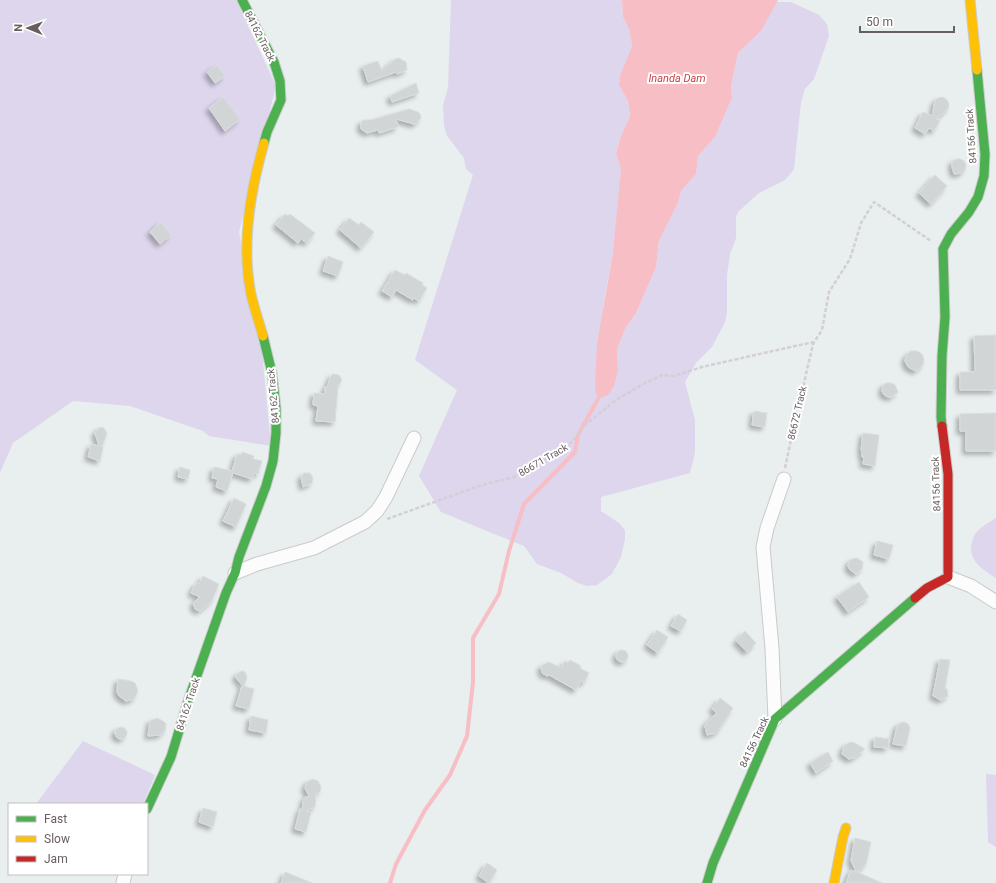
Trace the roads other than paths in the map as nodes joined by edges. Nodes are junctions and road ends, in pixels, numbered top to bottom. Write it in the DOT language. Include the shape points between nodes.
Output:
graph roads {
  1 [pos="242,0"];
  2 [pos="970,0"];
  3 [pos="414,438"];
  4 [pos="784,479"];
  5 [pos="235,573"];
  6 [pos="948,577"];
  7 [pos="996,602"];
  8 [pos="775,719"];
  9 [pos="148,807"];
  10 [pos="846,828"];
  11 [pos="708,883"];
  12 [pos="834,883"];
  1 -- 5 [label="street, 84162 Track" via="274,62 280,81 281,100 267,132 256,171 246,246 251,294 272,373 276,433 266,486"];
  2 -- 6 [label="street, 84156 Track" via="985,154 984,176 978,197 943,249 945,317 941,417 948,474"];
  3 -- 5 [label="street" via="386,497 377,511 365,522 314,548"];
  4 -- 8 [label="street" via="763,547"];
  5 -- 9 [label="street, 84162 Track" via="188,701 171,758"];
  6 -- 7 [label="street" via="971,586"];
  6 -- 8 [label="street, 84156 Track" via="927,588"];
  8 -- 11 [label="street, 84156 Track" via="713,863"];
  10 -- 12 [label="street"];
}
